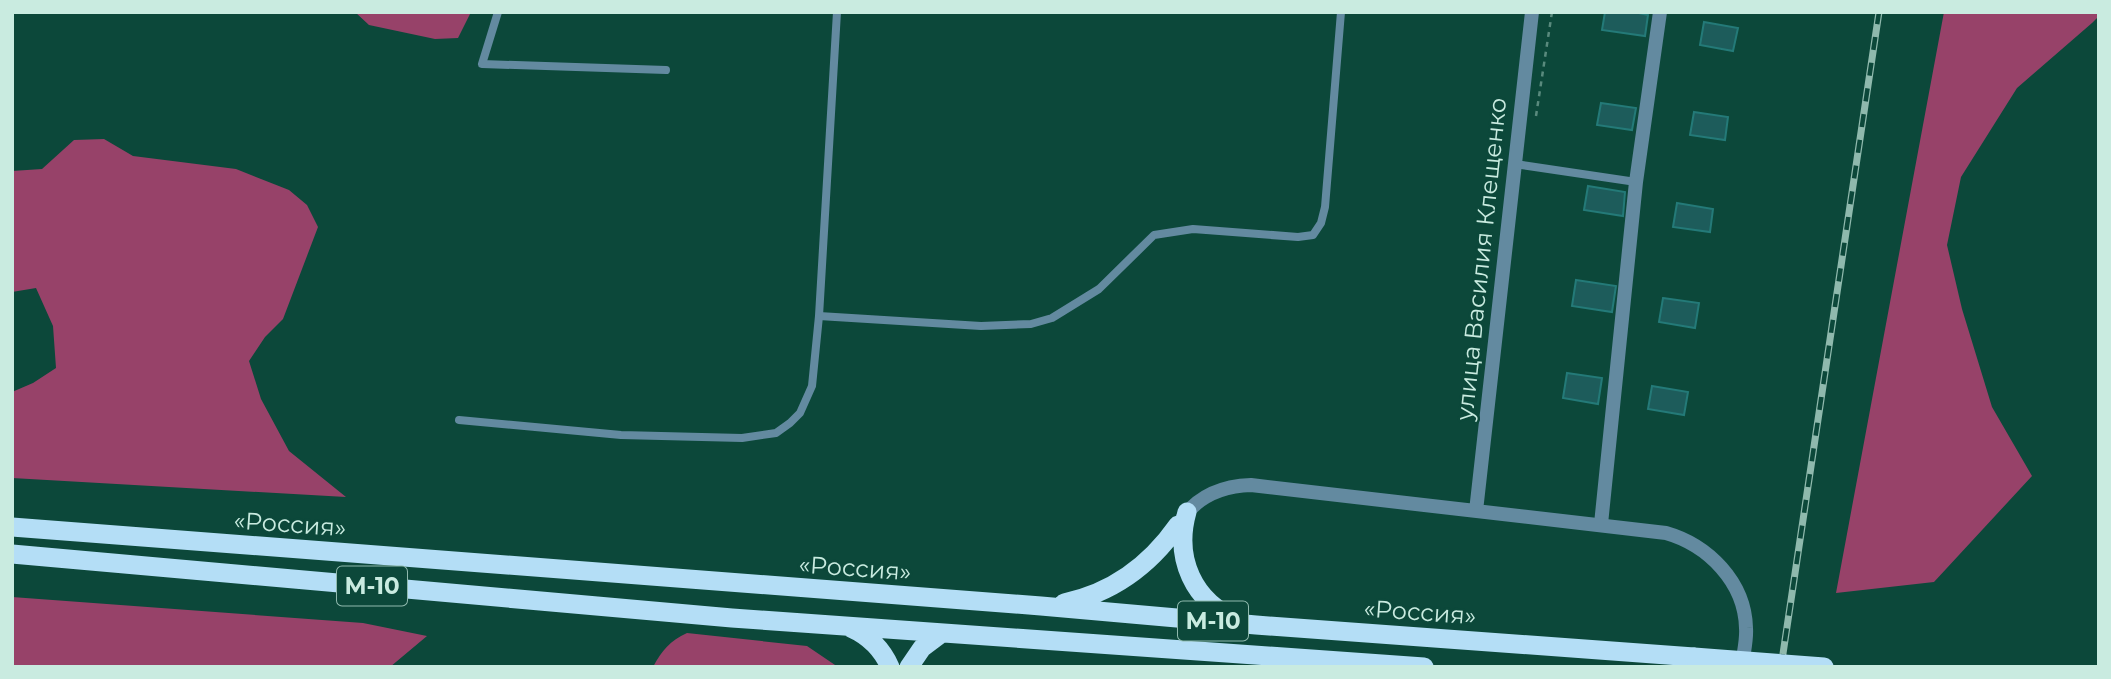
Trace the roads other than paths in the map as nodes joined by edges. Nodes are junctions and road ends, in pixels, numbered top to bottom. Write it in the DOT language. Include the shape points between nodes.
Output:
graph roads {
  1 [pos="498,12"];
  2 [pos="837,12"];
  3 [pos="1341,12"];
  4 [pos="1532,12"];
  5 [pos="1660,12"];
  6 [pos="666,70"];
  7 [pos="1515,163"];
  8 [pos="1636,182"];
  9 [pos="819,316"];
  10 [pos="459,420"];
  11 [pos="1476,510"];
  12 [pos="1182,518"];
  13 [pos="1601,524"];
  14 [pos="12,527"];
  15 [pos="12,554"];
  16 [pos="1041,606"];
  17 [pos="1256,625"];
  18 [pos="847,626"];
  19 [pos="942,633"];
  20 [pos="890,667"];
  21 [pos="909,667"];
  22 [pos="1424,667"];
  23 [pos="1742,667"];
  24 [pos="1824,667"];
  1 -- 6 [label="lane" via="482,64"];
  2 -- 9 [label="lane"];
  3 -- 9 [label="lane" via="1325,207 1313,235 1193,229 1154,234 1099,289 1052,318 1031,324 982,326"];
  4 -- 7 [label="street, улица Василия Клещенко"];
  5 -- 8 [label="street"];
  7 -- 8 [label="lane"];
  7 -- 11 [label="street, улица Василия Клещенко"];
  8 -- 13 [label="street"];
  9 -- 10 [label="lane" via="812,386 800,413 776,433 742,438 621,435"];
  11 -- 12 [label="street" via="1251,485 1227,487 1205,496"];
  11 -- 13 [label="street"];
  12 -- 16 [label="highway" via="1152,557 1119,582 1082,599"];
  12 -- 17 [label="highway" via="1182,547 1196,589 1222,613"];
  13 -- 23 [label="street" via="1675,535 1715,561 1733,583 1743,610"];
  14 -- 16 [label="highway, «Россия» / М-10"];
  15 -- 18 [label="highway, М-10"];
  16 -- 17 [label="highway, «Россия» / М-10"];
  17 -- 24 [label="highway, «Россия» / М-10, bridge"];
  18 -- 19 [label="highway, М-10"];
  18 -- 20 [label="highway" via="871,640"];
  19 -- 21 [label="highway" via="922,648"];
  19 -- 22 [label="highway, М-10"];
}
